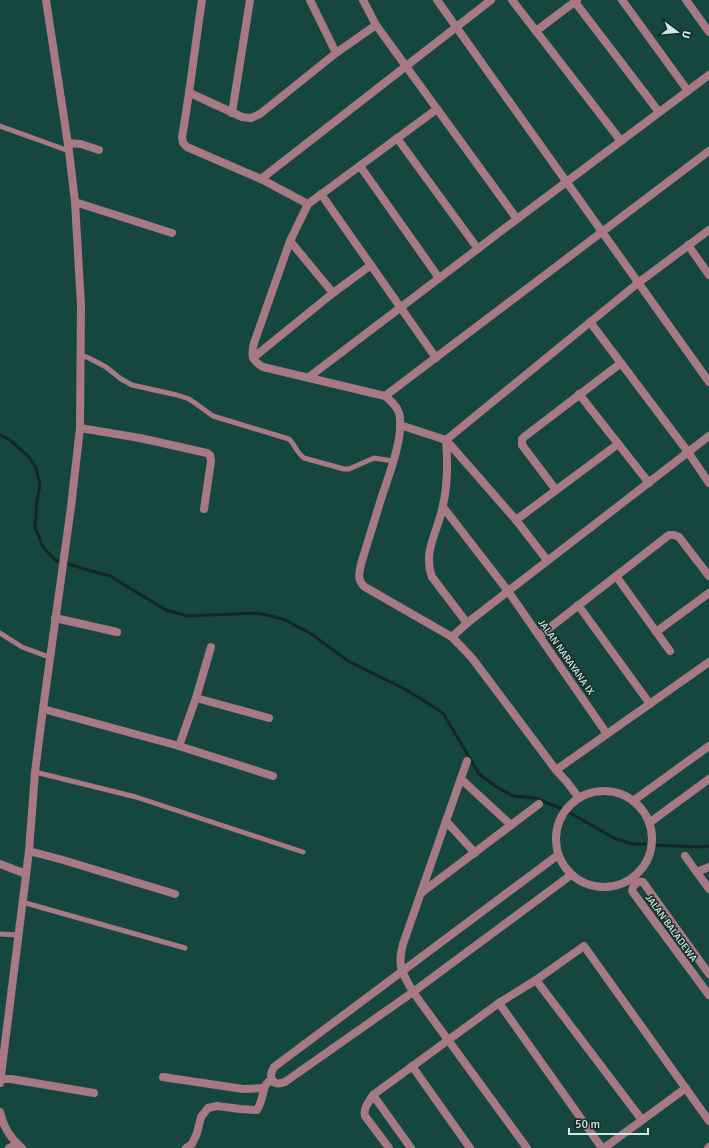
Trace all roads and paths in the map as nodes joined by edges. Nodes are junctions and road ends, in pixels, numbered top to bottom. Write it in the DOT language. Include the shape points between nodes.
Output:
graph roads {
  1 [pos="46,0"];
  2 [pos="202,0"];
  3 [pos="250,0"];
  4 [pos="310,0"];
  5 [pos="363,0"];
  6 [pos="437,0"];
  7 [pos="491,0"];
  8 [pos="512,0"];
  9 [pos="622,0"];
  10 [pos="686,0"];
  11 [pos="576,1"];
  12 [pos="376,25"];
  13 [pos="456,27"];
  14 [pos="536,31"];
  15 [pos="709,32"];
  16 [pos="336,53"];
  17 [pos="406,66"];
  18 [pos="709,75"];
  19 [pos="688,91"];
  20 [pos="190,93"];
  21 [pos="437,108"];
  22 [pos="659,112"];
  23 [pos="232,113"];
  24 [pos="0,126"];
  25 [pos="397,138"];
  26 [pos="621,141"];
  27 [pos="68,147"];
  28 [pos="99,150"];
  29 [pos="709,151"];
  30 [pos="360,166"];
  31 [pos="261,179"];
  32 [pos="566,182"];
  33 [pos="321,194"];
  34 [pos="76,202"];
  35 [pos="308,204"];
  36 [pos="517,219"];
  37 [pos="709,230"];
  38 [pos="602,232"];
  39 [pos="172,233"];
  40 [pos="290,241"];
  41 [pos="688,245"];
  42 [pos="478,249"];
  43 [pos="371,265"];
  44 [pos="709,275"];
  45 [pos="439,278"];
  46 [pos="638,283"];
  47 [pos="333,293"];
  48 [pos="401,307"];
  49 [pos="590,322"];
  50 [pos="80,355"];
  51 [pos="253,358"];
  52 [pos="436,358"];
  53 [pos="621,363"];
  54 [pos="308,377"];
  55 [pos="709,382"];
  56 [pos="580,394"];
  57 [pos="385,396"];
  58 [pos="400,425"];
  59 [pos="80,428"];
  60 [pos="709,436"];
  61 [pos="446,440"];
  62 [pos="618,444"];
  63 [pos="688,452"];
  64 [pos="393,461"];
  65 [pos="649,482"];
  66 [pos="709,483"];
  67 [pos="556,490"];
  68 [pos="443,507"];
  69 [pos="204,509"];
  70 [pos="516,520"];
  71 [pos="547,560"];
  72 [pos="616,576"];
  73 [pos="709,576"];
  74 [pos="508,591"];
  75 [pos="709,593"];
  76 [pos="578,605"];
  77 [pos="55,618"];
  78 [pos="467,623"];
  79 [pos="117,632"];
  80 [pos="656,632"];
  81 [pos="0,633"];
  82 [pos="538,636"];
  83 [pos="452,637"];
  84 [pos="211,647"];
  85 [pos="670,651"];
  86 [pos="49,657"];
  87 [pos="709,662"];
  88 [pos="196,698"];
  89 [pos="650,704"];
  90 [pos="42,709"];
  91 [pos="269,718"];
  92 [pos="607,734"];
  93 [pos="179,746"];
  94 [pos="709,746"];
  95 [pos="467,761"];
  96 [pos="556,770"];
  97 [pos="35,772"];
  98 [pos="273,776"];
  99 [pos="461,779"];
  100 [pos="709,779"];
  101 [pos="578,798"];
  102 [pos="633,801"];
  103 [pos="539,804"];
  104 [pos="446,821"];
  105 [pos="649,823"];
  106 [pos="511,825"];
  107 [pos="29,852"];
  108 [pos="303,852"];
  109 [pos="475,853"];
  110 [pos="558,855"];
  111 [pos="685,856"];
  112 [pos="0,864"];
  113 [pos="709,867"];
  114 [pos="697,872"];
  115 [pos="26,874"];
  116 [pos="571,875"];
  117 [pos="709,888"];
  118 [pos="421,893"];
  119 [pos="175,894"];
  120 [pos="22,902"];
  121 [pos="0,934"];
  122 [pos="18,935"];
  123 [pos="185,948"];
  124 [pos="401,972"];
  125 [pos="709,974"];
  126 [pos="536,980"];
  127 [pos="413,992"];
  128 [pos="709,995"];
  129 [pos="499,1002"];
  130 [pos="448,1039"];
  131 [pos="412,1066"];
  132 [pos="163,1077"];
  133 [pos="0,1079"];
  134 [pos="272,1080"];
  135 [pos="0,1083"];
  136 [pos="264,1088"];
  137 [pos="686,1088"];
  138 [pos="94,1094"];
  139 [pos="373,1095"];
  140 [pos="0,1112"];
  141 [pos="642,1120"];
  142 [pos="709,1121"];
  143 [pos="20,1146"];
  144 [pos="9,1148"];
  145 [pos="186,1148"];
  146 [pos="389,1148"];
  147 [pos="411,1148"];
  148 [pos="470,1148"];
  149 [pos="527,1148"];
  150 [pos="603,1148"];
  1 -- 27 [label="street"];
  2 -- 20 [label="street"];
  3 -- 23 [label="street"];
  4 -- 16 [label="street"];
  5 -- 12 [label="street"];
  6 -- 13 [label="street"];
  7 -- 13 [label="street"];
  8 -- 14 [label="street"];
  9 -- 19 [label="street"];
  10 -- 15 [label="street"];
  11 -- 14 [label="street"];
  11 -- 22 [label="street"];
  12 -- 16 [label="street"];
  12 -- 17 [label="street"];
  13 -- 17 [label="street"];
  13 -- 32 [label="street"];
  14 -- 26 [label="street"];
  16 -- 23 [label="street" via="260,114 246,118"];
  17 -- 21 [label="street"];
  17 -- 31 [label="street"];
  18 -- 19 [label="street"];
  19 -- 22 [label="street"];
  20 -- 23 [label="street"];
  20 -- 31 [label="street" via="183,143"];
  21 -- 25 [label="street"];
  21 -- 36 [label="street"];
  22 -- 26 [label="street"];
  24 -- 27 [label="lane"];
  25 -- 30 [label="street"];
  25 -- 42 [label="street"];
  26 -- 32 [label="street"];
  27 -- 28 [label="street" via="81,144"];
  27 -- 34 [label="street"];
  29 -- 38 [label="street"];
  30 -- 33 [label="street"];
  30 -- 45 [label="street"];
  31 -- 35 [label="street"];
  32 -- 36 [label="street"];
  32 -- 38 [label="street"];
  33 -- 35 [label="street"];
  33 -- 43 [label="street"];
  34 -- 39 [label="street"];
  34 -- 50 [label="street" via="81,305"];
  35 -- 40 [label="street"];
  36 -- 42 [label="street"];
  37 -- 41 [label="street"];
  38 -- 46 [label="street"];
  38 -- 52 [label="street"];
  40 -- 47 [label="street"];
  40 -- 51 [label="street" via="254,343"];
  41 -- 44 [label="street"];
  41 -- 46 [label="street"];
  42 -- 45 [label="street"];
  43 -- 47 [label="street"];
  43 -- 48 [label="street"];
  45 -- 48 [label="street"];
  46 -- 49 [label="street"];
  46 -- 55 [label="street"];
  47 -- 51 [label="street"];
  48 -- 52 [label="street"];
  48 -- 54 [label="street"];
  49 -- 53 [label="street"];
  49 -- 61 [label="street"];
  50 -- 59 [label="street"];
  50 -- 64 [label="lane" via="106,366 132,385 183,397 213,416 289,439 304,458 344,469 374,458"];
  51 -- 54 [label="street" via="263,367"];
  52 -- 57 [label="street"];
  53 -- 56 [label="street"];
  53 -- 63 [label="street"];
  54 -- 57 [label="street"];
  56 -- 62 [label="street"];
  56 -- 67 [label="street" via="522,439 522,445"];
  57 -- 58 [label="street" via="396,407"];
  58 -- 61 [label="street"];
  58 -- 64 [label="street"];
  59 -- 69 [label="street" via="207,453 211,460"];
  59 -- 77 [label="street"];
  60 -- 63 [label="street"];
  61 -- 68 [label="street" via="448,473"];
  61 -- 70 [label="street"];
  62 -- 65 [label="street"];
  62 -- 67 [label="street"];
  63 -- 65 [label="street"];
  63 -- 66 [label="street"];
  64 -- 83 [label="street" via="361,564 360,582"];
  65 -- 71 [label="street"];
  67 -- 70 [label="street"];
  68 -- 74 [label="street, JALAN NARAYANA IX"];
  68 -- 78 [label="street" via="429,550 429,569 432,577"];
  70 -- 71 [label="street"];
  71 -- 74 [label="street"];
  72 -- 73 [label="street" via="669,535 674,535"];
  72 -- 76 [label="street"];
  72 -- 80 [label="street"];
  74 -- 78 [label="street"];
  74 -- 82 [label="street, JALAN NARAYANA IX"];
  75 -- 80 [label="street"];
  76 -- 82 [label="street"];
  76 -- 89 [label="street"];
  77 -- 79 [label="street"];
  77 -- 86 [label="street"];
  78 -- 83 [label="street"];
  80 -- 85 [label="street"];
  81 -- 86 [label="lane" via="22,647"];
  82 -- 92 [label="street, JALAN NARAYANA IX"];
  83 -- 96 [label="street" via="472,658"];
  84 -- 88 [label="street"];
  86 -- 90 [label="street"];
  87 -- 89 [label="street"];
  88 -- 91 [label="street"];
  88 -- 93 [label="street"];
  89 -- 92 [label="street"];
  90 -- 93 [label="street"];
  90 -- 97 [label="street"];
  92 -- 96 [label="street"];
  93 -- 98 [label="street"];
  94 -- 102 [label="street"];
  95 -- 99 [label="street"];
  96 -- 101 [label="street"];
  97 -- 107 [label="street"];
  97 -- 108 [label="lane" via="136,797"];
  99 -- 104 [label="street"];
  99 -- 106 [label="street"];
  100 -- 105 [label="street"];
  101 -- 102 [label="street" via="592,792 607,791 621,794"];
  101 -- 110 [label="street" via="566,809 558,823"];
  102 -- 105 [label="street" via="643,811"];
  103 -- 106 [label="street"];
  104 -- 109 [label="street"];
  104 -- 118 [label="street"];
  105 -- 116 [label="street" via="652,836 651,850 646,863 626,882 612,887 597,887 583,883"];
  106 -- 109 [label="street"];
  107 -- 115 [label="street"];
  107 -- 119 [label="street"];
  109 -- 118 [label="street"];
  110 -- 116 [label="street"];
  110 -- 124 [label="street"];
  111 -- 114 [label="street"];
  112 -- 115 [label="street"];
  113 -- 114 [label="street"];
  114 -- 117 [label="street"];
  115 -- 120 [label="street"];
  116 -- 127 [label="street"];
  118 -- 124 [label="street" via="400,954"];
  120 -- 122 [label="street"];
  120 -- 123 [label="lane"];
  121 -- 122 [label="lane"];
  122 -- 133 [label="street"];
  124 -- 127 [label="street"];
  124 -- 134 [label="street" via="274,1066 270,1076"];
  125 -- 128 [label="street, JALAN BALADEWA" via="643,882 636,884 632,891"];
  126 -- 129 [label="street"];
  126 -- 137 [label="street" via="584,946"];
  126 -- 141 [label="street"];
  127 -- 130 [label="street"];
  127 -- 134 [label="street" via="285,1082 277,1083"];
  129 -- 130 [label="street"];
  129 -- 150 [label="street"];
  130 -- 131 [label="street"];
  130 -- 149 [label="street"];
  131 -- 139 [label="street"];
  131 -- 148 [label="street"];
  132 -- 136 [label="street" via="243,1089"];
  133 -- 135 [label="street"];
  133 -- 138 [label="street"];
  134 -- 136 [label="street" via="267,1082"];
  136 -- 145 [label="street" via="257,1110 217,1106 208,1108 201,1117 192,1144"];
  137 -- 141 [label="street"];
  137 -- 142 [label="street"];
  139 -- 146 [label="street" via="365,1107 365,1116"];
  139 -- 147 [label="street"];
  140 -- 143 [label="street" via="7,1130"];
  141 -- 150 [label="street"];
  143 -- 144 [label="street"];
}
